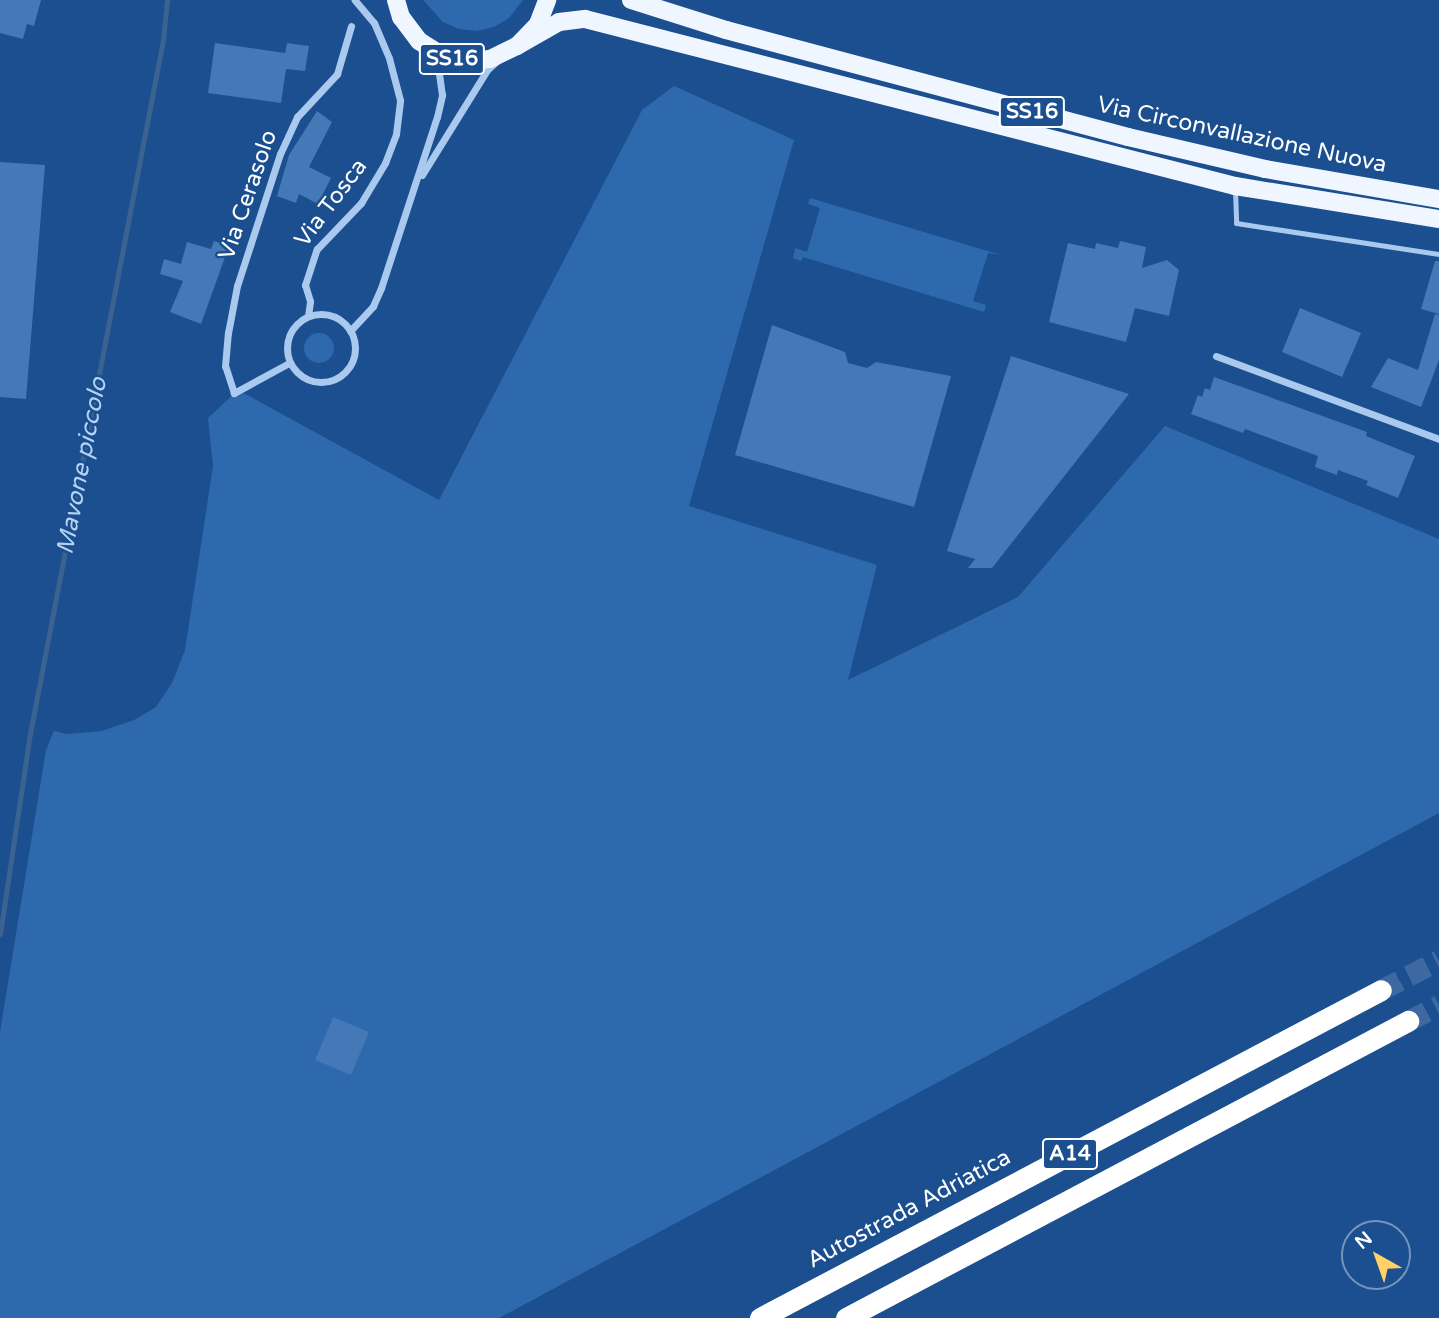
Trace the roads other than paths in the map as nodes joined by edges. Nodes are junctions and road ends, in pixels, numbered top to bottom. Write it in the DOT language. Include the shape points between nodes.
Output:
graph roads {
  1 [pos="355,0"];
  2 [pos="385,0"];
  3 [pos="547,0"];
  4 [pos="632,0"];
  5 [pos="398,8"];
  6 [pos="351,26"];
  7 [pos="419,41"];
  8 [pos="511,50"];
  9 [pos="417,185"];
  10 [pos="1236,186"];
  11 [pos="1439,199"];
  12 [pos="1439,219"];
  13 [pos="1439,254"];
  14 [pos="308,316"];
  15 [pos="351,331"];
  16 [pos="1216,356"];
  17 [pos="289,363"];
  18 [pos="1439,439"];
  19 [pos="1381,990"];
  20 [pos="1408,1021"];
  21 [pos="760,1318"];
  22 [pos="846,1318"];
  1 -- 14 [label="street, Via Tosca" via="374,23 389,58 400,100 396,134 361,203 313,257 305,285"];
  2 -- 5 [label="main road, SS16"];
  3 -- 8 [label="main road, SS16" via="538,24"];
  4 -- 11 [label="main road, Via Circonvallazione Nuova / SS16" via="726,30 1128,137 1265,169"];
  5 -- 7 [label="main road, SS16"];
  6 -- 17 [label="street, Via Cerasolo" via="337,74 297,117 280,154 237,286 225,366 234,393"];
  7 -- 8 [label="main road, SS16" via="438,54 460,60 482,60"];
  7 -- 9 [label="street" via="439,74 442,95"];
  8 -- 9 [label="street" via="487,70"];
  8 -- 10 [label="main road, Via Circonvallazione Nuova / SS16" via="559,22 585,19"];
  9 -- 15 [label="street" via="373,306"];
  10 -- 12 [label="main road, Via Circonvallazione Nuova / SS16"];
  10 -- 13 [label="lane" via="1236,223"];
  14 -- 15 [label="street" via="337,318"];
  14 -- 17 [label="street" via="291,330 286,352"];
  15 -- 17 [label="street" via="355,341 352,363 337,379 315,383 304,379"];
  16 -- 18 [label="street"];
  19 -- 21 [label="highway, Autostrada Adriatica / A14"];
  20 -- 22 [label="highway, A14"];
}
